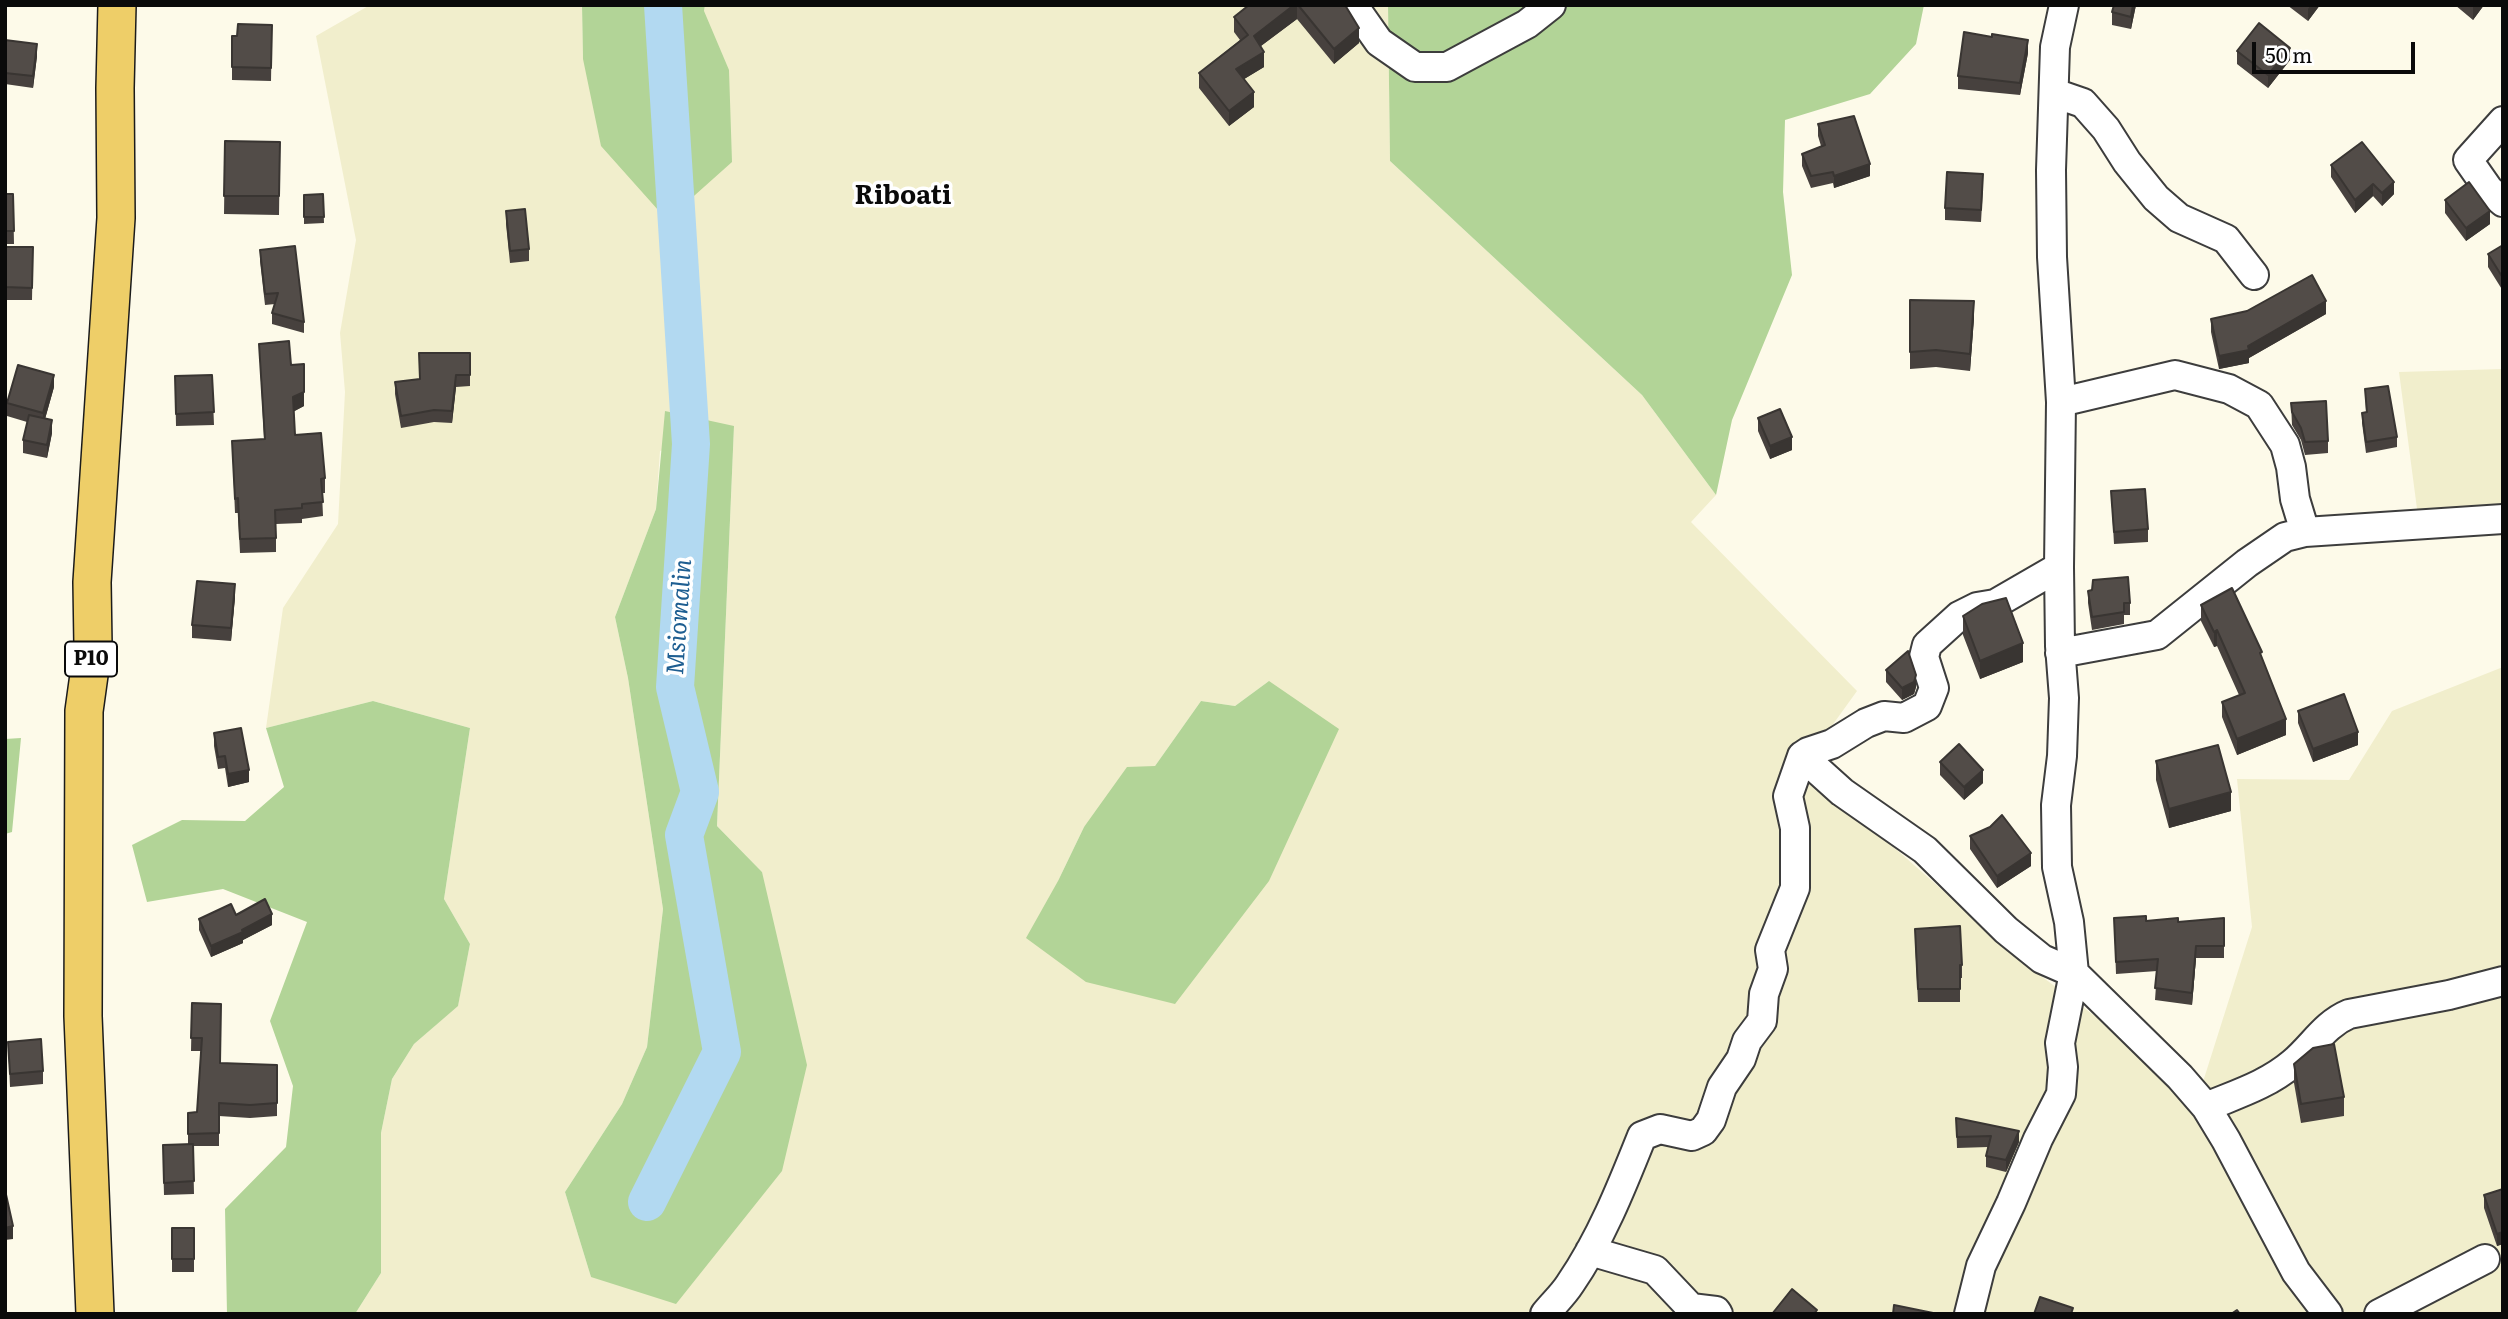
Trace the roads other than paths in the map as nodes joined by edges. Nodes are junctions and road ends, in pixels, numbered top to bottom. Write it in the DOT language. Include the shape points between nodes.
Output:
graph roads {
  1 [pos="117,5"];
  2 [pos="1353,5"];
  3 [pos="1551,5"];
  4 [pos="2064,5"];
  5 [pos="2054,93"];
  6 [pos="2503,121"];
  7 [pos="2503,202"];
  8 [pos="2254,275"];
  9 [pos="2061,402"];
  10 [pos="2503,519"];
  11 [pos="2305,532"];
  12 [pos="2059,567"];
  13 [pos="2060,653"];
  14 [pos="1802,756"];
  15 [pos="2074,974"];
  16 [pos="2503,981"];
  17 [pos="2206,1107"];
  18 [pos="1590,1251"];
  19 [pos="2485,1259"];
  20 [pos="95,1314"];
  21 [pos="1545,1314"];
  22 [pos="1718,1314"];
  23 [pos="1969,1314"];
  24 [pos="2328,1314"];
  25 [pos="2379,1314"];
  1 -- 20 [label="main road, P10" via="116,218 93,569 93,646 84,711 82,1016"];
  2 -- 3 [label="street" via="1379,42 1415,67 1447,67 1527,24"];
  4 -- 5 [label="street" via="2055,47"];
  5 -- 8 [label="street" via="2083,103 2156,198 2179,218 2226,239"];
  5 -- 9 [label="street" via="2052,257"];
  6 -- 7 [label="street" via="2468,160"];
  9 -- 11 [label="street" via="2175,375 2229,389 2259,405 2285,445"];
  9 -- 12 [label="street"];
  10 -- 11 [label="street"];
  11 -- 13 [label="street" via="2285,537 2247,563 2157,635"];
  12 -- 13 [label="street"];
  12 -- 14 [label="street" via="1995,604 1959,616 1927,645 1924,657 1934,688 1927,706 1904,718 1884,716 1866,723"];
  13 -- 15 [label="street" via="2064,698 2056,805 2057,867"];
  14 -- 15 [label="street" via="1842,792 1925,850 2042,959"];
  14 -- 18 [label="street" via="1788,796 1795,828 1795,888 1770,950 1773,969 1764,994 1762,1021 1722,1087 1703,1131 1692,1136 1660,1129 1642,1136"];
  15 -- 17 [label="street"];
  15 -- 23 [label="street" via="2060,1043 2062,1094 1981,1266"];
  16 -- 17 [label="street" via="2349,1014 2335,1020 2266,1083"];
  17 -- 24 [label="street" via="2296,1272"];
  18 -- 21 [label="street"];
  18 -- 22 [label="street" via="1656,1270 1691,1308"];
  19 -- 25 [label="street"];
}
